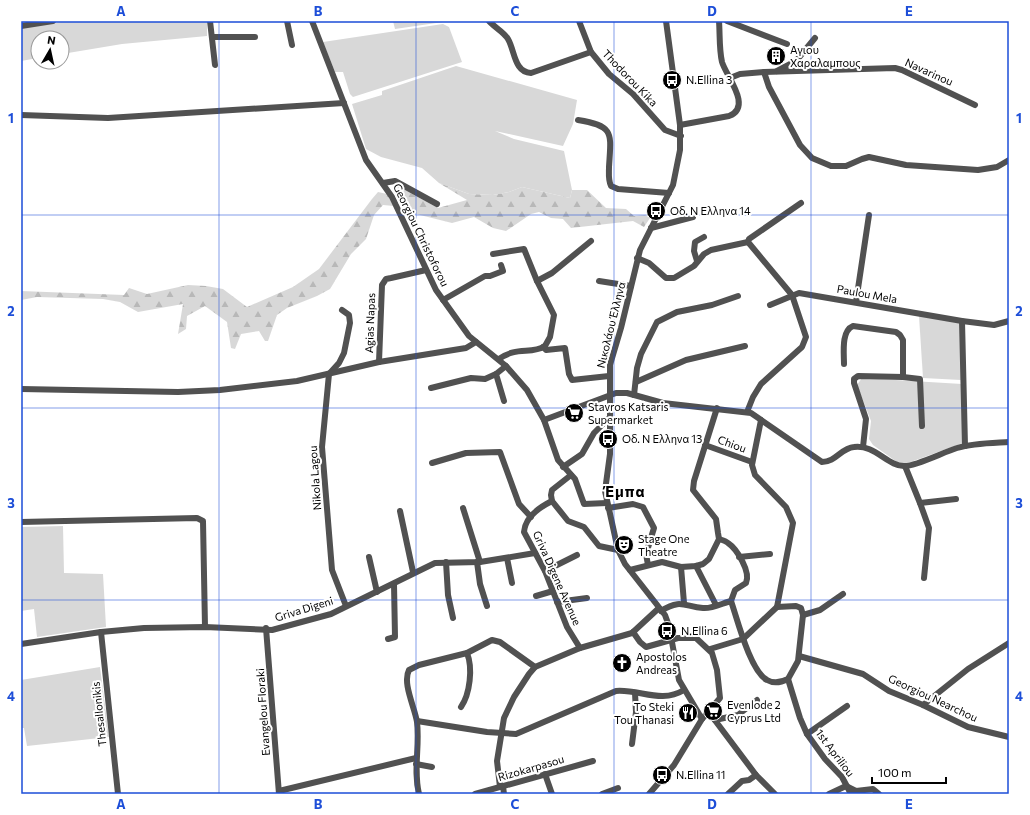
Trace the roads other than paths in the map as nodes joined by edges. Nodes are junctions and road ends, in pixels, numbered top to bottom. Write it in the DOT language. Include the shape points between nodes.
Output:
graph roads {
  1 [pos="53,21"];
  2 [pos="210,21"];
  3 [pos="287,21"];
  4 [pos="312,21"];
  5 [pos="488,21"];
  6 [pos="579,21"];
  7 [pos="666,21"];
  8 [pos="719,21"];
  9 [pos="727,21"];
  10 [pos="21,26"];
  11 [pos="212,37"];
  12 [pos="254,37"];
  13 [pos="815,38"];
  14 [pos="787,44"];
  15 [pos="292,45"];
  16 [pos="591,52"];
  17 [pos="796,61"];
  18 [pos="215,65"];
  19 [pos="798,71"];
  20 [pos="764,72"];
  21 [pos="777,72"];
  22 [pos="730,78"];
  23 [pos="344,103"];
  24 [pos="975,105"];
  25 [pos="21,115"];
  26 [pos="578,120"];
  27 [pos="680,125"];
  28 [pos="681,136"];
  29 [pos="1009,160"];
  30 [pos="383,182"];
  31 [pos="669,193"];
  32 [pos="801,203"];
  33 [pos="437,204"];
  34 [pos="868,215"];
  35 [pos="693,217"];
  36 [pos="650,228"];
  37 [pos="704,237"];
  38 [pos="591,242"];
  39 [pos="748,242"];
  40 [pos="493,254"];
  41 [pos="637,258"];
  42 [pos="697,261"];
  43 [pos="501,265"];
  44 [pos="426,270"];
  45 [pos="599,281"];
  46 [pos="537,282"];
  47 [pos="631,286"];
  48 [pos="792,295"];
  49 [pos="738,296"];
  50 [pos="443,300"];
  51 [pos="856,302"];
  52 [pos="770,305"];
  53 [pos="342,310"];
  54 [pos="962,321"];
  55 [pos="1009,321"];
  56 [pos="476,342"];
  57 [pos="745,346"];
  58 [pos="543,347"];
  59 [pos="499,359"];
  60 [pos="379,362"];
  61 [pos="844,364"];
  62 [pos="506,366"];
  63 [pos="328,374"];
  64 [pos="496,374"];
  65 [pos="609,376"];
  66 [pos="903,377"];
  67 [pos="636,382"];
  68 [pos="431,388"];
  69 [pos="21,389"];
  70 [pos="634,395"];
  71 [pos="609,396"];
  72 [pos="504,401"];
  73 [pos="717,408"];
  74 [pos="747,412"];
  75 [pos="609,418"];
  76 [pos="544,420"];
  77 [pos="761,420"];
  78 [pos="922,426"];
  79 [pos="1009,442"];
  80 [pos="705,445"];
  81 [pos="965,446"];
  82 [pos="863,447"];
  83 [pos="752,462"];
  84 [pos="432,463"];
  85 [pos="906,466"];
  86 [pos="563,467"];
  87 [pos="571,475"];
  88 [pos="956,499"];
  89 [pos="552,501"];
  90 [pos="920,503"];
  91 [pos="607,506"];
  92 [pos="463,508"];
  93 [pos="400,511"];
  94 [pos="530,517"];
  95 [pos="21,522"];
  96 [pos="719,539"];
  97 [pos="618,550"];
  98 [pos="535,553"];
  99 [pos="770,554"];
  100 [pos="577,555"];
  101 [pos="368,557"];
  102 [pos="738,557"];
  103 [pos="507,558"];
  104 [pos="446,562"];
  105 [pos="479,562"];
  106 [pos="648,565"];
  107 [pos="696,566"];
  108 [pos="681,567"];
  109 [pos="630,570"];
  110 [pos="545,571"];
  111 [pos="413,572"];
  112 [pos="924,578"];
  113 [pos="512,583"];
  114 [pos="394,584"];
  115 [pos="553,590"];
  116 [pos="377,592"];
  117 [pos="843,594"];
  118 [pos="536,596"];
  119 [pos="587,598"];
  120 [pos="731,600"];
  121 [pos="557,602"];
  122 [pos="684,603"];
  123 [pos="716,605"];
  124 [pos="346,606"];
  125 [pos="487,606"];
  126 [pos="778,607"];
  127 [pos="660,609"];
  128 [pos="803,615"];
  129 [pos="453,618"];
  130 [pos="205,626"];
  131 [pos="266,628"];
  132 [pos="100,632"];
  133 [pos="633,632"];
  134 [pos="388,639"];
  135 [pos="743,639"];
  136 [pos="671,640"];
  137 [pos="1009,643"];
  138 [pos="21,644"];
  139 [pos="580,648"];
  140 [pos="710,649"];
  141 [pos="467,653"];
  142 [pos="799,656"];
  143 [pos="535,667"];
  144 [pos="788,679"];
  145 [pos="684,690"];
  146 [pos="635,693"];
  147 [pos="757,700"];
  148 [pos="923,705"];
  149 [pos="461,706"];
  150 [pos="847,706"];
  151 [pos="708,711"];
  152 [pos="702,719"];
  153 [pos="715,720"];
  154 [pos="417,721"];
  155 [pos="501,733"];
  156 [pos="807,734"];
  157 [pos="1009,737"];
  158 [pos="632,744"];
  159 [pos="592,760"];
  160 [pos="416,761"];
  161 [pos="432,768"];
  162 [pos="544,774"];
  163 [pos="756,775"];
  164 [pos="501,786"];
  165 [pos="846,786"];
  166 [pos="618,788"];
  167 [pos="279,793"];
  168 [pos="652,793"];
  169 [pos="118,794"];
  170 [pos="419,794"];
  171 [pos="474,794"];
  172 [pos="504,794"];
  173 [pos="552,794"];
  174 [pos="602,794"];
  175 [pos="728,794"];
  176 [pos="775,794"];
  177 [pos="829,794"];
  178 [pos="851,794"];
  179 [pos="879,794"];
  1 -- 10 [label="street"];
  2 -- 11 [label="street"];
  3 -- 15 [label="street"];
  4 -- 23 [label="street, Georgiou Christoforou"];
  5 -- 16 [label="street" via="507,37 524,73 531,73"];
  6 -- 16 [label="street, Thodorou Kika"];
  7 -- 27 [label="street, Νικολάου Έλληνα"];
  8 -- 22 [label="street" via="722,60"];
  9 -- 14 [label="street"];
  11 -- 12 [label="street"];
  11 -- 18 [label="street"];
  13 -- 17 [label="street"];
  16 -- 28 [label="street, Thodorou Kika" via="609,74 633,94 660,125"];
  17 -- 19 [label="street"];
  17 -- 21 [label="street"];
  19 -- 21 [label="street, Navarinou"];
  19 -- 24 [label="street, Navarinou" via="895,68"];
  20 -- 21 [label="street, Navarinou"];
  20 -- 22 [label="street, Navarinou" via="740,74"];
  20 -- 29 [label="street" via="769,87 800,145 812,158 831,166 846,166 869,157 906,165 978,170 997,167"];
  22 -- 27 [label="street" via="739,99 736,112 729,116"];
  23 -- 25 [label="street" via="108,118"];
  23 -- 30 [label="street, Georgiou Christoforou" via="366,160"];
  26 -- 31 [label="street" via="598,124 605,128 611,137 608,176 611,186 618,189"];
  27 -- 28 [label="street, Νικολάου Έλληνα"];
  28 -- 31 [label="street, Νικολάου Έλληνα" via="676,175"];
  30 -- 33 [label="street" via="395,181"];
  30 -- 44 [label="street, Georgiou Christoforou" via="396,204"];
  31 -- 36 [label="street, Νικολάου Έλληνα"];
  32 -- 39 [label="street"];
  34 -- 51 [label="street"];
  35 -- 36 [label="street"];
  36 -- 41 [label="street, Νικολάου Έλληνα"];
  37 -- 42 [label="street" via="695,242"];
  38 -- 46 [label="street"];
  39 -- 42 [label="street" via="711,250"];
  39 -- 48 [label="street"];
  40 -- 46 [label="street" via="524,248"];
  41 -- 42 [label="street" via="649,263 669,279 687,270"];
  41 -- 47 [label="street, Νικολάου Έλληνα"];
  43 -- 50 [label="street" via="503,271 485,276"];
  44 -- 50 [label="street, Georgiou Christoforou"];
  44 -- 60 [label="street, Agias Napas" via="386,279 382,285"];
  45 -- 47 [label="street"];
  46 -- 58 [label="street" via="554,314 550,337"];
  47 -- 65 [label="street, Νικολάου Έλληνα"];
  48 -- 51 [label="street, Paulou Mela" via="803,293"];
  48 -- 52 [label="street, Paulou Mela"];
  48 -- 74 [label="street" via="806,332 805,341 761,384"];
  49 -- 67 [label="street" via="712,305 677,312 657,322 641,354"];
  50 -- 56 [label="street, Georgiou Christoforou" via="463,329"];
  51 -- 54 [label="street, Paulou Mela"];
  53 -- 63 [label="street" via="349,315 350,323 344,353 339,363"];
  54 -- 55 [label="street, Paulou Mela" via="994,325"];
  54 -- 81 [label="street"];
  56 -- 59 [label="street, Georgiou Christoforou"];
  56 -- 60 [label="street" via="462,349"];
  57 -- 67 [label="street" via="686,360"];
  58 -- 59 [label="street" via="512,351"];
  58 -- 65 [label="street" via="546,350 565,348 572,380"];
  59 -- 62 [label="street, Georgiou Christoforou"];
  60 -- 63 [label="street"];
  61 -- 66 [label="street" via="849,328 853,326 896,332 902,340"];
  62 -- 64 [label="street"];
  62 -- 76 [label="street, Georgiou Christoforou" via="527,390"];
  63 -- 69 [label="street" via="297,381 200,392"];
  63 -- 124 [label="street, Nikola Lagou" via="322,447 332,570"];
  64 -- 68 [label="street" via="485,379 471,378"];
  64 -- 72 [label="street"];
  65 -- 71 [label="street, Νικολάου Έλληνα"];
  66 -- 78 [label="street" via="920,379"];
  66 -- 82 [label="street" via="861,375 854,379 854,387 866,419"];
  67 -- 70 [label="street"];
  70 -- 71 [label="street" via="622,392"];
  70 -- 73 [label="street" via="663,403"];
  71 -- 75 [label="street, Νικολάου Έλληνα"];
  71 -- 76 [label="street"];
  73 -- 74 [label="street"];
  73 -- 80 [label="street"];
  74 -- 77 [label="street"];
  75 -- 86 [label="street" via="594,433 582,454"];
  75 -- 91 [label="street, Νικολάου Έλληνα" via="610,454 605,488"];
  76 -- 86 [label="street, Georgiou Christoforou" via="558,460"];
  77 -- 82 [label="street" via="822,462 834,459 850,448"];
  77 -- 83 [label="street"];
  79 -- 81 [label="street"];
  80 -- 83 [label="street, Chiou"];
  80 -- 96 [label="street" via="694,481 694,490 716,519"];
  81 -- 85 [label="street"];
  82 -- 85 [label="street" via="894,463"];
  83 -- 126 [label="street" via="755,475 786,507 793,523"];
  84 -- 94 [label="street" via="466,453 500,452 519,504"];
  85 -- 90 [label="street"];
  86 -- 87 [label="street, Georgiou Christoforou"];
  87 -- 89 [label="street" via="552,490"];
  87 -- 91 [label="street, Georgiou Christoforou" via="578,484 584,504"];
  88 -- 90 [label="street"];
  89 -- 94 [label="street, Griva Digene Avenue"];
  89 -- 97 [label="street" via="568,521 584,527 599,546"];
  90 -- 112 [label="street" via="929,528"];
  91 -- 97 [label="street, Νικολάου Έλληνα"];
  91 -- 106 [label="street" via="633,504 643,507 654,528 646,554"];
  92 -- 105 [label="street"];
  93 -- 111 [label="street"];
  94 -- 98 [label="street, Griva Digene Avenue" via="525,524 524,532"];
  95 -- 130 [label="street" via="197,518 203,520"];
  96 -- 102 [label="street" via="728,543"];
  96 -- 107 [label="street" via="709,559"];
  97 -- 109 [label="street, Νικολάου Έλληνα"];
  98 -- 103 [label="street, Griva Digeni"];
  98 -- 110 [label="street, Griva Digene Avenue"];
  99 -- 102 [label="street"];
  100 -- 110 [label="street"];
  101 -- 116 [label="street"];
  102 -- 120 [label="street" via="747,570 747,580 735,590"];
  103 -- 105 [label="street, Griva Digeni"];
  103 -- 113 [label="street"];
  104 -- 105 [label="street, Griva Digeni"];
  104 -- 111 [label="street, Griva Digeni" via="435,563"];
  104 -- 129 [label="street" via="448,595"];
  105 -- 125 [label="street" via="480,584"];
  106 -- 108 [label="street" via="662,562"];
  106 -- 109 [label="street"];
  107 -- 108 [label="street"];
  107 -- 123 [label="street"];
  108 -- 122 [label="street"];
  109 -- 127 [label="street, Νικολάου Έλληνα"];
  110 -- 115 [label="street, Griva Digene Avenue"];
  111 -- 114 [label="street, Griva Digeni"];
  114 -- 116 [label="street, Griva Digeni"];
  114 -- 134 [label="street" via="395,637"];
  115 -- 118 [label="street"];
  115 -- 121 [label="street, Griva Digene Avenue"];
  116 -- 124 [label="street, Griva Digeni"];
  117 -- 128 [label="street" via="820,610"];
  119 -- 121 [label="street"];
  120 -- 123 [label="street"];
  120 -- 135 [label="street"];
  121 -- 139 [label="street, Griva Digene Avenue" via="567,627"];
  122 -- 123 [label="street" via="704,609"];
  122 -- 127 [label="street"];
  124 -- 131 [label="street, Griva Digeni" via="323,616 272,630"];
  126 -- 128 [label="street" via="796,606 801,608"];
  126 -- 135 [label="street"];
  127 -- 133 [label="street"];
  127 -- 136 [label="street, Νικολάου Έλληνα" via="667,620"];
  128 -- 142 [label="street"];
  130 -- 131 [label="street, Griva Digeni"];
  130 -- 132 [label="street, Griva Digeni"];
  131 -- 167 [label="street, Evangelou Floraki"];
  132 -- 138 [label="street, Griva Digeni"];
  132 -- 169 [label="street, Thesallonikis"];
  133 -- 136 [label="street" via="646,647"];
  133 -- 139 [label="street"];
  135 -- 140 [label="street"];
  135 -- 144 [label="street" via="751,659 764,679 775,682"];
  136 -- 140 [label="street" via="693,637"];
  136 -- 145 [label="street, Νικολάου Έλληνα" via="676,670"];
  137 -- 148 [label="street" via="968,669"];
  139 -- 143 [label="street"];
  140 -- 151 [label="street" via="717,670 720,696"];
  141 -- 143 [label="street" via="486,641 496,640"];
  141 -- 149 [label="street" via="470,661 468,685"];
  141 -- 154 [label="street" via="409,670 407,681"];
  142 -- 144 [label="street"];
  142 -- 148 [label="street, Georgiou Nearchou" via="862,674 890,691"];
  143 -- 155 [label="street" via="509,707"];
  144 -- 156 [label="street, 1st Apriliou"];
  145 -- 146 [label="street" via="676,695 662,697"];
  145 -- 152 [label="street, Νικολάου Έλληνα"];
  146 -- 155 [label="street" via="616,691 522,733"];
  146 -- 158 [label="street" via="636,712"];
  147 -- 153 [label="street" via="738,715"];
  148 -- 157 [label="street, Georgiou Nearchou" via="968,727"];
  150 -- 156 [label="street"];
  151 -- 152 [label="street"];
  151 -- 153 [label="street"];
  152 -- 168 [label="street" via="674,765"];
  153 -- 163 [label="street"];
  154 -- 155 [label="street"];
  154 -- 160 [label="street"];
  155 -- 164 [label="street" via="497,761"];
  156 -- 165 [label="street, 1st Apriliou" via="842,777"];
  159 -- 162 [label="street, Rizokarpasou"];
  160 -- 161 [label="street"];
  160 -- 167 [label="street"];
  160 -- 170 [label="street" via="416,784"];
  162 -- 164 [label="street, Rizokarpasou"];
  162 -- 173 [label="street"];
  163 -- 175 [label="street" via="742,781"];
  163 -- 176 [label="street"];
  164 -- 171 [label="street, Rizokarpasou"];
  164 -- 172 [label="street"];
  165 -- 177 [label="street"];
  165 -- 178 [label="street, 1st Apriliou"];
  165 -- 179 [label="street" via="856,791 872,789"];
  166 -- 174 [label="street"];
}
